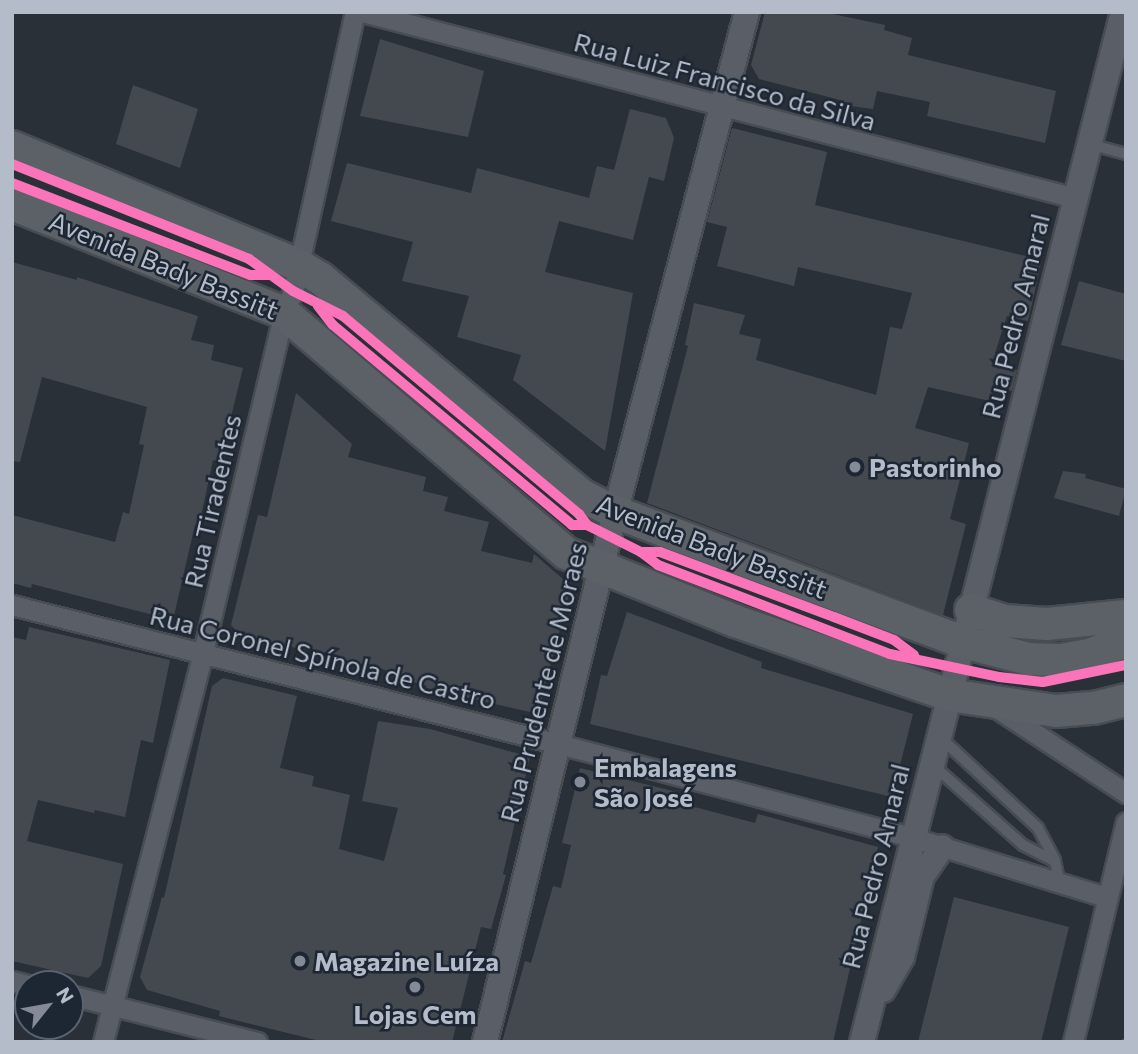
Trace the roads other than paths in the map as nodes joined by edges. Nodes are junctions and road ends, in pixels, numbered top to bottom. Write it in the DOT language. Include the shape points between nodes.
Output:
graph roads {
  1 [pos="355,12"];
  2 [pos="363,12"];
  3 [pos="747,12"];
  4 [pos="1123,12"];
  5 [pos="721,108"];
  6 [pos="1088,144"];
  7 [pos="12,147"];
  8 [pos="1126,154"];
  9 [pos="1075,198"];
  10 [pos="12,204"];
  11 [pos="298,265"];
  12 [pos="284,313"];
  13 [pos="615,512"];
  14 [pos="603,567"];
  15 [pos="12,605"];
  16 [pos="971,610"];
  17 [pos="1126,616"];
  18 [pos="1126,641"];
  19 [pos="963,642"];
  20 [pos="203,652"];
  21 [pos="949,695"];
  22 [pos="986,700"];
  23 [pos="1126,700"];
  24 [pos="938,736"];
  25 [pos="559,744"];
  26 [pos="931,764"];
  27 [pos="1126,793"];
  28 [pos="1126,822"];
  29 [pos="914,838"];
  30 [pos="942,847"];
  31 [pos="1055,861"];
  32 [pos="1060,885"];
  33 [pos="1106,897"];
  34 [pos="84,999"];
  35 [pos="112,1006"];
  36 [pos="869,1012"];
  37 [pos="103,1042"];
  38 [pos="257,1042"];
  39 [pos="485,1042"];
  40 [pos="862,1042"];
  41 [pos="1073,1042"];
  1 -- 11 [label="street, Rua Tiradentes"];
  2 -- 5 [label="street, Rua Luiz Francisco da Silva"];
  3 -- 5 [label="street, Rua Prudente de Moraes"];
  4 -- 6 [label="street, Rua Pedro Amaral"];
  5 -- 9 [label="street, Rua Luiz Francisco da Silva"];
  5 -- 13 [label="street, Rua Prudente de Moraes"];
  6 -- 8 [label="lane"];
  6 -- 9 [label="street, Rua Pedro Amaral"];
  7 -- 11 [label="main road, Avenida Bady Bassitt"];
  9 -- 16 [label="street, Rua Pedro Amaral"];
  10 -- 12 [label="main road, Avenida Bady Bassitt"];
  11 -- 12 [label="street, Rua Tiradentes"];
  11 -- 13 [label="main road, Avenida Bady Bassitt" via="320,278 583,496"];
  12 -- 14 [label="main road, Avenida Bady Bassitt" via="566,553"];
  12 -- 20 [label="street, Rua Tiradentes"];
  13 -- 14 [label="street, Rua Prudente de Moraes"];
  13 -- 19 [label="main road, Avenida Bady Bassitt"];
  14 -- 21 [label="main road, Avenida Bady Bassitt" via="735,621"];
  14 -- 25 [label="street, Rua Prudente de Moraes"];
  15 -- 20 [label="street, Rua Coronel Spínola de Castro"];
  16 -- 17 [label="main road" via="1005,621 1047,624"];
  16 -- 19 [label="street, Rua Pedro Amaral"];
  18 -- 19 [label="main road, Avenida Bady Bassitt" via="1062,660 1029,659"];
  19 -- 21 [label="street, Rua Pedro Amaral"];
  20 -- 25 [label="street, Rua Coronel Spínola de Castro"];
  20 -- 35 [label="street, Rua Tiradentes"];
  21 -- 22 [label="main road, Avenida Bady Bassitt"];
  21 -- 24 [label="street, Rua Pedro Amaral"];
  22 -- 23 [label="main road, Avenida Bady Bassitt" via="1056,711"];
  22 -- 27 [label="street"];
  24 -- 26 [label="street, Rua Pedro Amaral"];
  24 -- 31 [label="lane" via="1038,828"];
  25 -- 29 [label="street, Rua Coronel Spínola de Castro"];
  25 -- 39 [label="street, Rua Prudente de Moraes"];
  26 -- 29 [label="street, Rua Pedro Amaral"];
  26 -- 31 [label="lane" via="1023,845"];
  28 -- 33 [label="street"];
  29 -- 30 [label="street, Rua Coronel Spínola de Castro"];
  29 -- 36 [label="street, Rua Pedro Amaral"];
  30 -- 32 [label="street, Rua Coronel Spínola de Castro"];
  30 -- 36 [label="street" via="922,876 902,957"];
  31 -- 32 [label="lane"];
  32 -- 33 [label="street, Rua Coronel Spínola de Castro"];
  33 -- 41 [label="street"];
  34 -- 35 [label="street"];
  35 -- 37 [label="street, Rua Tiradentes"];
  35 -- 38 [label="street"];
  36 -- 40 [label="street, Rua Pedro Amaral"];
}
